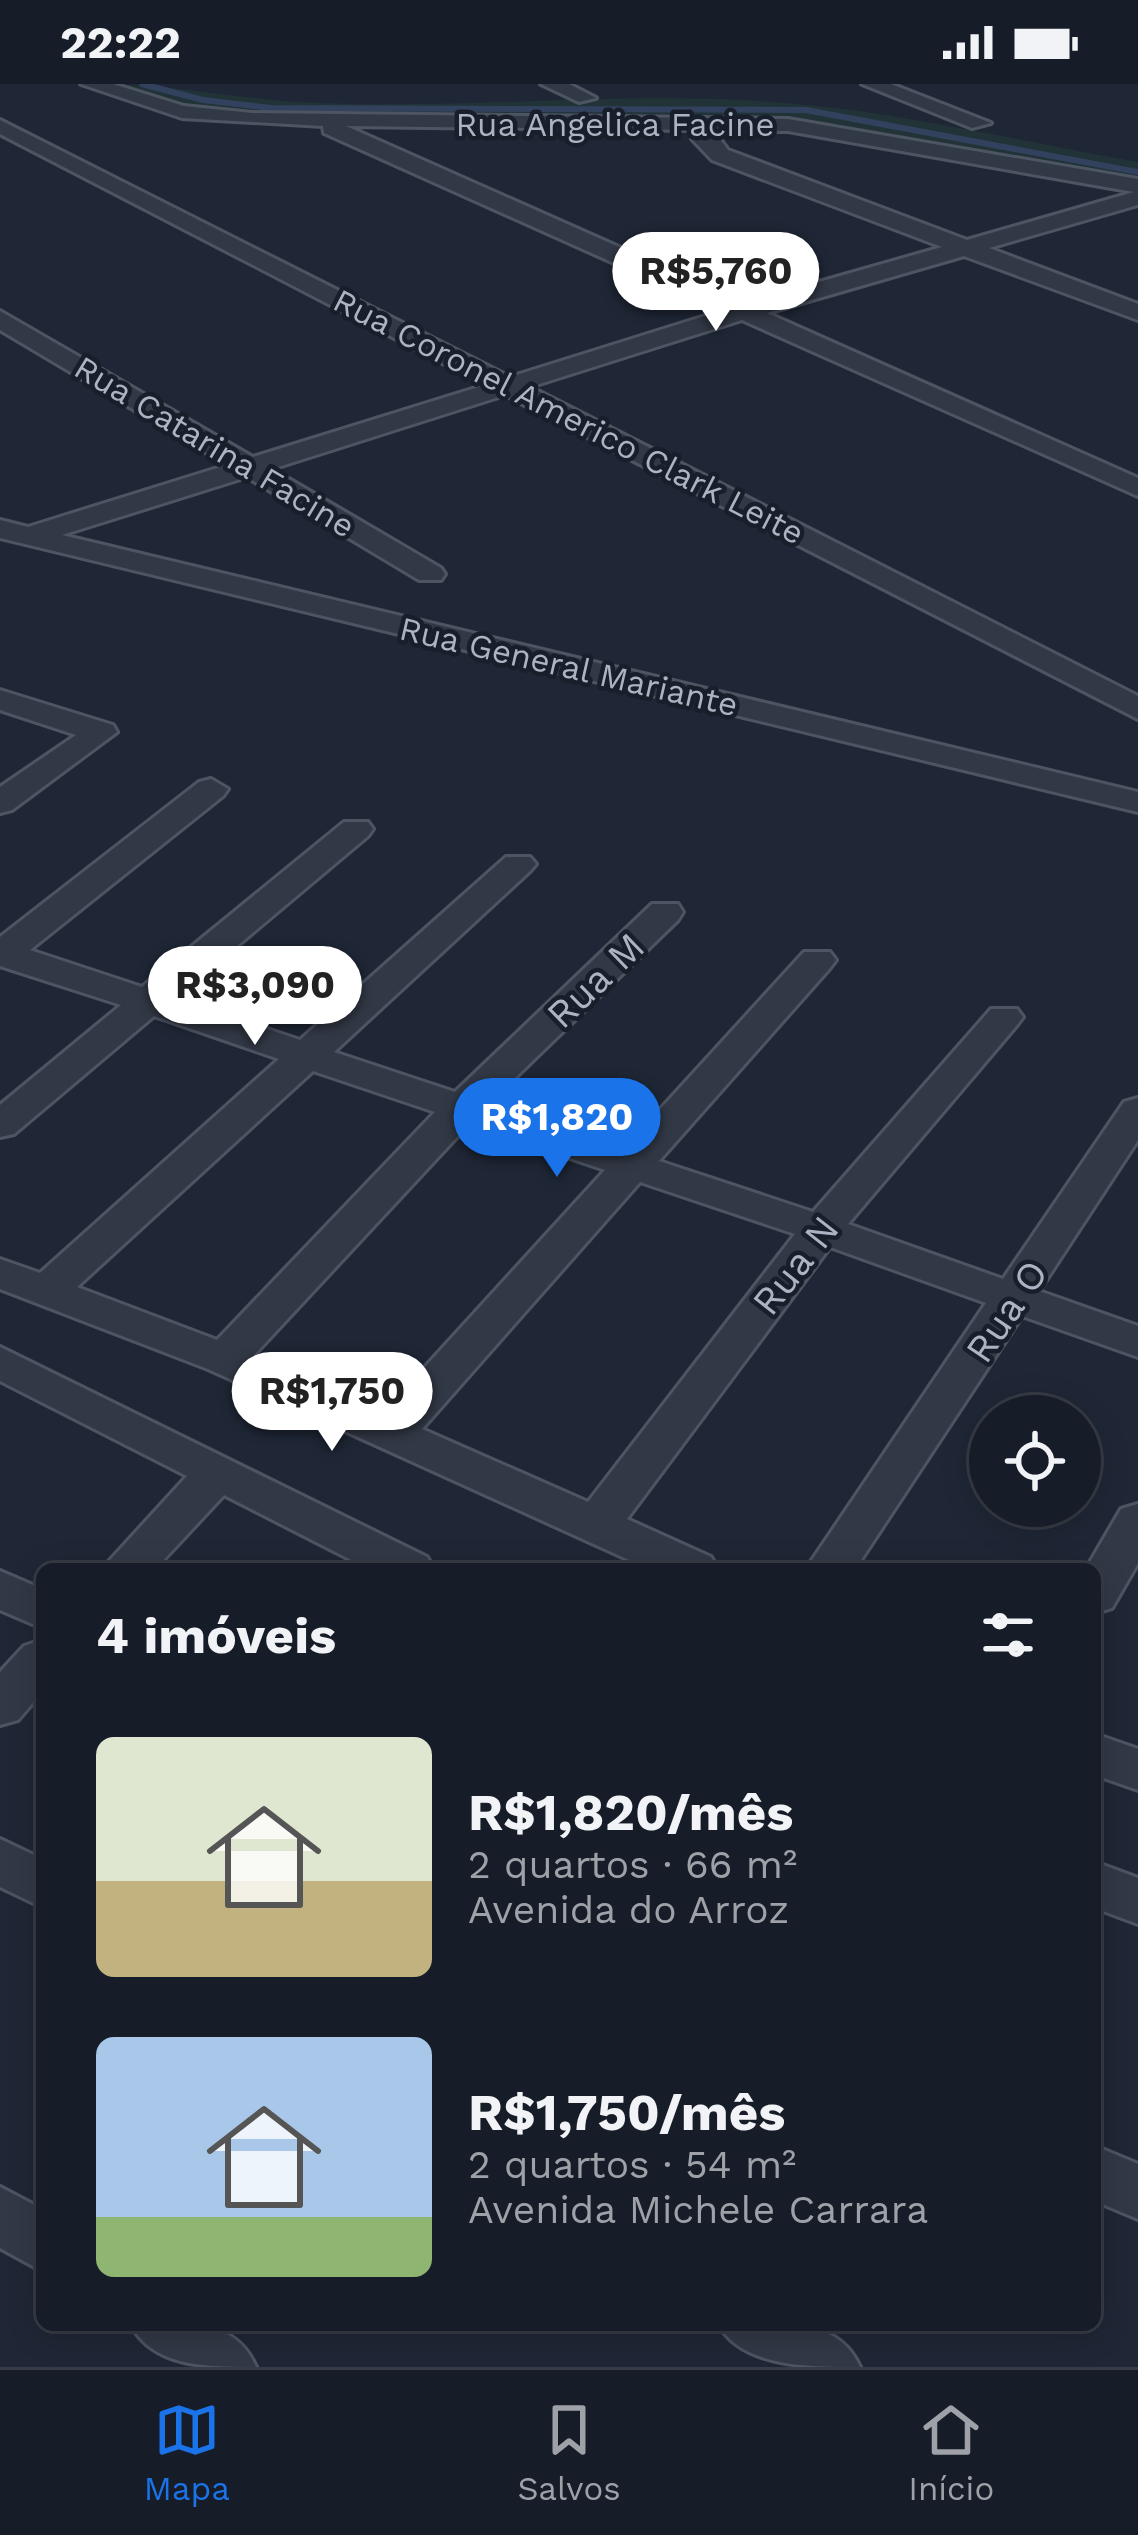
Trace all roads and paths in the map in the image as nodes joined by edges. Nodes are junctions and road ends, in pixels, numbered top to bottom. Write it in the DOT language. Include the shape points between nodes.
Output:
graph roads {
  1 [pos="91,84"];
  2 [pos="551,84"];
  3 [pos="872,84"];
  4 [pos="586,98"];
  5 [pos="703,122"];
  6 [pos="320,123"];
  7 [pos="980,123"];
  8 [pos="0,125"];
  9 [pos="1138,186"];
  10 [pos="1138,198"];
  11 [pos="965,245"];
  12 [pos="743,312"];
  13 [pos="1138,314"];
  14 [pos="0,319"];
  15 [pos="513,386"];
  16 [pos="250,466"];
  17 [pos="1138,488"];
  18 [pos="14,533"];
  19 [pos="430,574"];
  20 [pos="0,700"];
  21 [pos="1138,709"];
  22 [pos="211,789"];
  23 [pos="1138,802"];
  24 [pos="0,803"];
  25 [pos="356,829"];
  26 [pos="518,864"];
  27 [pos="665,912"];
  28 [pos="1,953"];
  29 [pos="818,960"];
  30 [pos="147,1000"];
  31 [pos="1004,1017"];
  32 [pos="302,1057"];
  33 [pos="463,1107"];
  34 [pos="1138,1110"];
  35 [pos="0,1125"];
  36 [pos="631,1164"];
  37 [pos="821,1229"];
  38 [pos="0,1273"];
  39 [pos="46,1291"];
  40 [pos="1014,1300"];
  41 [pos="1138,1342"];
  42 [pos="224,1359"];
  43 [pos="0,1362"];
  44 [pos="389,1436"];
  45 [pos="218,1473"];
  46 [pos="1138,1522"];
  47 [pos="598,1523"];
  48 [pos="132,1563"];
  49 [pos="399,1563"];
  50 [pos="681,1563"];
  51 [pos="834,1563"];
  52 [pos="1101,1585"];
  53 [pos="0,1589"];
  54 [pos="36,1607"];
  55 [pos="36,1666"];
  56 [pos="0,1706"];
  57 [pos="1101,1756"];
  58 [pos="1138,1770"];
  59 [pos="0,1861"];
  60 [pos="36,1882"];
  61 [pos="1101,1887"];
  62 [pos="1138,1902"];
  63 [pos="1101,2177"];
  64 [pos="1138,2192"];
  65 [pos="0,2214"];
  66 [pos="36,2239"];
  67 [pos="171,2331"];
  68 [pos="760,2331"];
  69 [pos="224,2367"];
  70 [pos="828,2367"];
  1 -- 6 [label="street, Rua Angelica Facine" via="182,112"];
  2 -- 4 [label="street"];
  3 -- 7 [label="street"];
  5 -- 6 [label="street, Rua Angelica Facine"];
  5 -- 9 [label="street, Rua Angelica Facine" via="860,134"];
  5 -- 11 [label="street" via="704,139 720,155"];
  6 -- 12 [label="street"];
  8 -- 15 [label="street, Rua Coronel Americo Clark Leite"];
  10 -- 11 [label="street"];
  11 -- 12 [label="street"];
  11 -- 13 [label="street"];
  12 -- 15 [label="street"];
  12 -- 17 [label="street"];
  14 -- 16 [label="street, Rua Catarina Facine"];
  15 -- 16 [label="street"];
  15 -- 21 [label="street, Rua Coronel Americo Clark Leite"];
  16 -- 18 [label="street"];
  16 -- 19 [label="street, Rua Catarina Facine"];
  18 -- 23 [label="street, Rua General Mariante"];
  20 -- 24 [label="street" via="101,732"];
  22 -- 28 [label="street"];
  25 -- 30 [label="street"];
  26 -- 32 [label="street"];
  27 -- 33 [label="street, Rua M"];
  28 -- 30 [label="street"];
  29 -- 36 [label="street"];
  30 -- 32 [label="street"];
  30 -- 35 [label="street"];
  31 -- 37 [label="street, Rua N"];
  32 -- 33 [label="street"];
  32 -- 39 [label="street"];
  33 -- 36 [label="street"];
  33 -- 42 [label="street, Rua M"];
  34 -- 40 [label="street, Rua O"];
  36 -- 37 [label="street"];
  36 -- 44 [label="street"];
  37 -- 40 [label="street"];
  37 -- 47 [label="street, Rua N"];
  38 -- 39 [label="street"];
  39 -- 42 [label="street"];
  40 -- 41 [label="street"];
  40 -- 51 [label="street, Rua O"];
  42 -- 44 [label="street"];
  43 -- 45 [label="street"];
  44 -- 47 [label="street"];
  45 -- 48 [label="street"];
  45 -- 49 [label="street"];
  46 -- 52 [label="street"];
  47 -- 50 [label="street"];
  53 -- 54 [label="street"];
  55 -- 56 [label="street"];
  57 -- 58 [label="street"];
  59 -- 60 [label="street"];
  61 -- 62 [label="street"];
  63 -- 64 [label="street"];
  65 -- 66 [label="street"];
  67 -- 69 [label="street"];
  68 -- 70 [label="street"];
}
